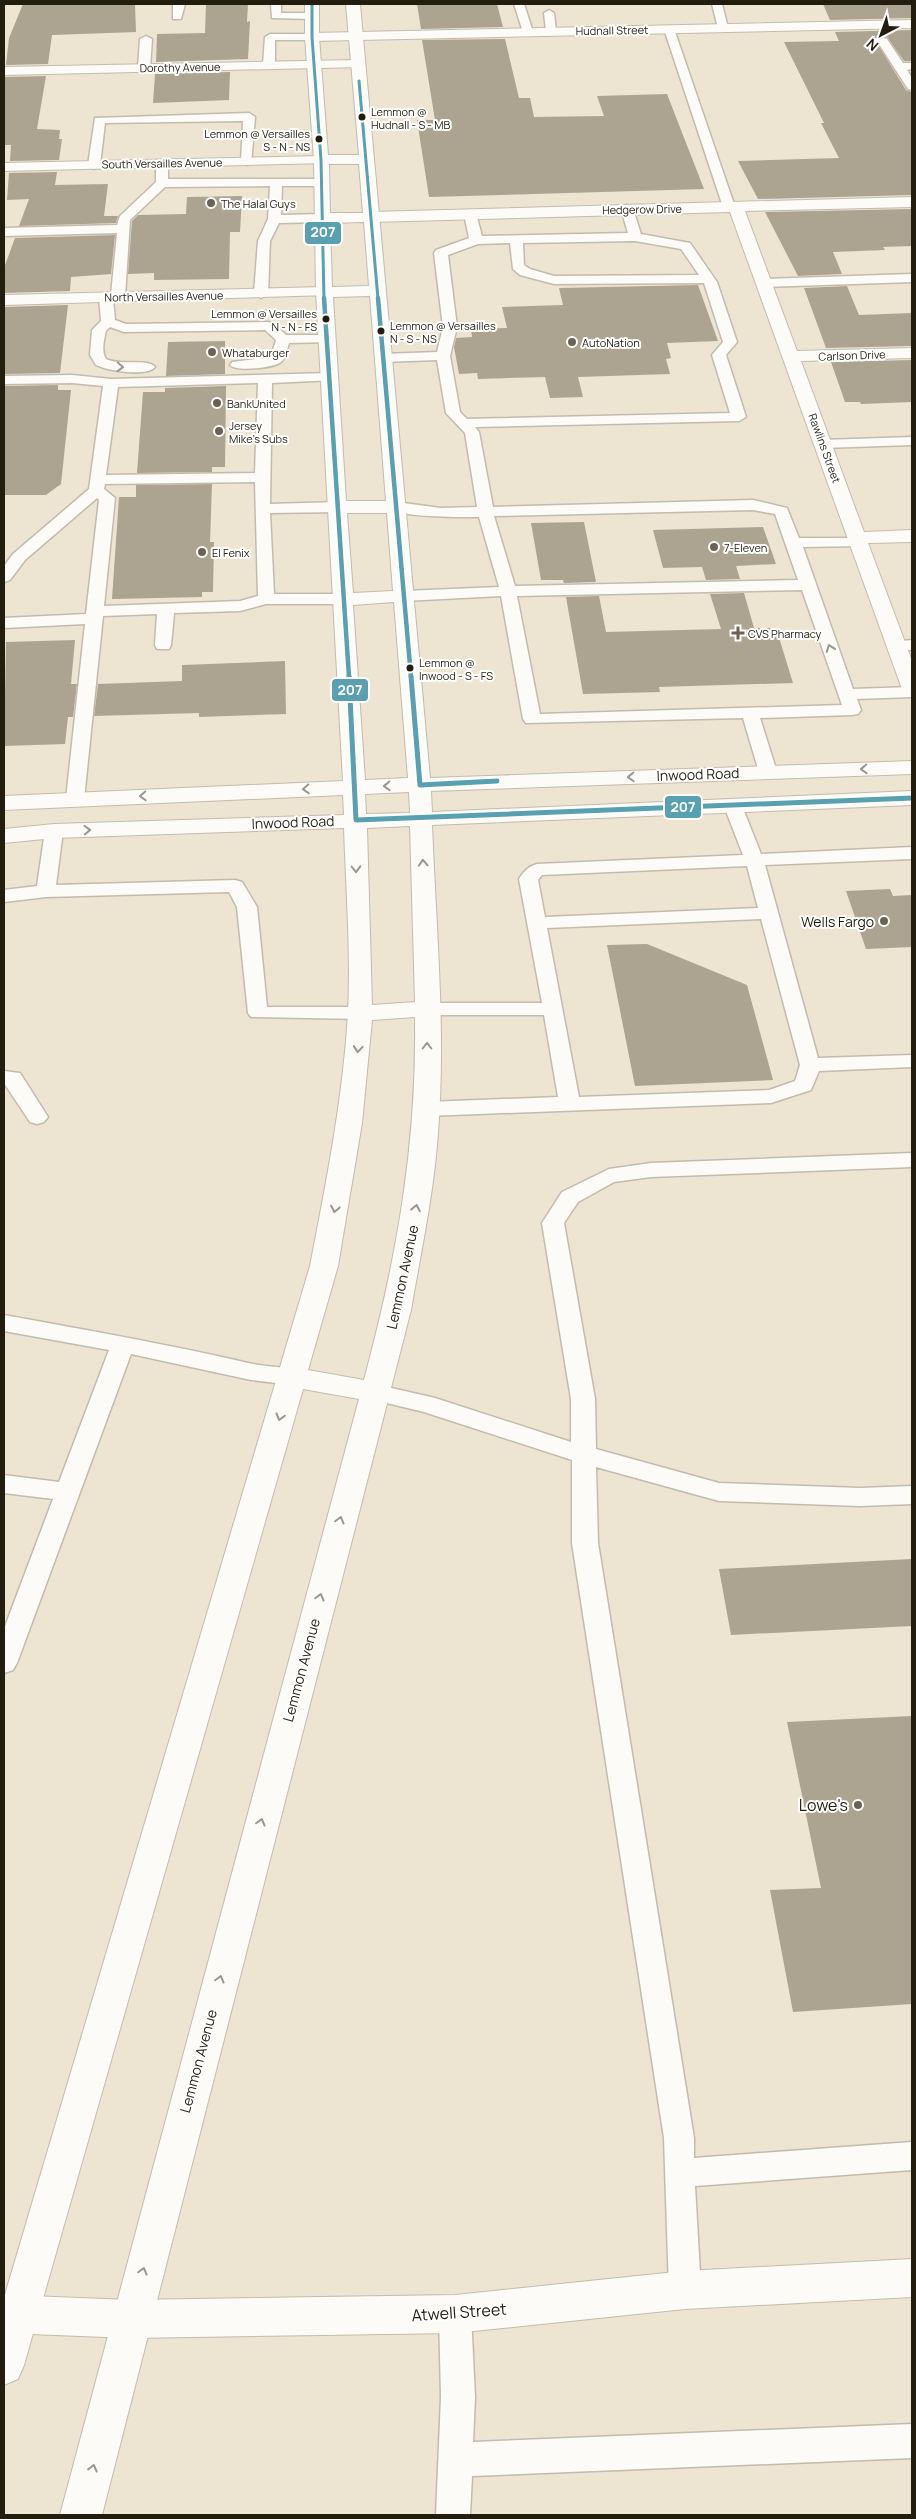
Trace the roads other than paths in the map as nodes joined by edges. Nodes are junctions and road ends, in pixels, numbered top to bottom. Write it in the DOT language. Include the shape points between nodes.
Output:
graph roads {
  1 [pos="180,4"];
  2 [pos="276,4"];
  3 [pos="353,4"];
  4 [pos="519,4"];
  5 [pos="717,4"];
  6 [pos="312,10"];
  7 [pos="549,13"];
  8 [pos="177,17"];
  9 [pos="912,24"];
  10 [pos="670,26"];
  11 [pos="722,28"];
  12 [pos="551,31"];
  13 [pos="528,32"];
  14 [pos="312,37"];
  15 [pos="355,37"];
  16 [pos="146,39"];
  17 [pos="883,41"];
  18 [pos="314,64"];
  19 [pos="357,64"];
  20 [pos="270,65"];
  21 [pos="912,66"];
  22 [pos="900,67"];
  23 [pos="144,68"];
  24 [pos="4,71"];
  25 [pos="912,87"];
  26 [pos="365,159"];
  27 [pos="320,160"];
  28 [pos="247,161"];
  29 [pos="162,163"];
  30 [pos="94,165"];
  31 [pos="4,167"];
  32 [pos="276,182"];
  33 [pos="322,182"];
  34 [pos="162,183"];
  35 [pos="912,202"];
  36 [pos="732,207"];
  37 [pos="627,209"];
  38 [pos="470,214"];
  39 [pos="371,217"];
  40 [pos="323,218"];
  41 [pos="274,219"];
  42 [pos="124,224"];
  43 [pos="4,232"];
  44 [pos="635,238"];
  45 [pos="476,240"];
  46 [pos="516,240"];
  47 [pos="912,278"];
  48 [pos="708,279"];
  49 [pos="764,283"];
  50 [pos="377,291"];
  51 [pos="324,292"];
  52 [pos="261,294"];
  53 [pos="112,297"];
  54 [pos="4,300"];
  55 [pos="108,322"];
  56 [pos="284,339"];
  57 [pos="327,339"];
  58 [pos="912,353"];
  59 [pos="443,356"];
  60 [pos="791,356"];
  61 [pos="383,358"];
  62 [pos="225,365"];
  63 [pos="157,366"];
  64 [pos="330,377"];
  65 [pos="265,379"];
  66 [pos="4,380"];
  67 [pos="111,383"];
  68 [pos="462,423"];
  69 [pos="912,441"];
  70 [pos="823,444"];
  71 [pos="263,476"];
  72 [pos="97,485"];
  73 [pos="396,507"];
  74 [pos="339,508"];
  75 [pos="262,509"];
  76 [pos="486,514"];
  77 [pos="912,536"];
  78 [pos="858,539"];
  79 [pos="793,543"];
  80 [pos="4,577"];
  81 [pos="807,585"];
  82 [pos="508,591"];
  83 [pos="404,596"];
  84 [pos="266,599"];
  85 [pos="345,599"];
  86 [pos="166,609"];
  87 [pos="94,615"];
  88 [pos="4,623"];
  89 [pos="163,645"];
  90 [pos="904,646"];
  91 [pos="912,690"];
  92 [pos="846,694"];
  93 [pos="750,714"];
  94 [pos="912,767"];
  95 [pos="768,772"];
  96 [pos="420,785"];
  97 [pos="354,787"];
  98 [pos="912,798"];
  99 [pos="75,799"];
  100 [pos="4,803"];
  101 [pos="733,806"];
  102 [pos="420,819"];
  103 [pos="356,820"];
  104 [pos="54,832"];
  105 [pos="4,836"];
  106 [pos="912,853"];
  107 [pos="754,859"];
  108 [pos="46,891"];
  109 [pos="4,896"];
  110 [pos="769,913"];
  111 [pos="537,923"];
  112 [pos="427,1009"];
  113 [pos="553,1009"];
  114 [pos="361,1012"];
  115 [pos="912,1061"];
  116 [pos="810,1065"];
  117 [pos="4,1077"];
  118 [pos="570,1104"];
  119 [pos="427,1109"];
  120 [pos="37,1117"];
  121 [pos="912,1160"];
  122 [pos="4,1323"];
  123 [pos="123,1345"];
  124 [pos="292,1377"];
  125 [pos="374,1392"];
  126 [pos="584,1455"];
  127 [pos="4,1484"];
  128 [pos="67,1492"];
  129 [pos="912,1495"];
  130 [pos="4,1663"];
  131 [pos="912,2156"];
  132 [pos="679,2173"];
  133 [pos="912,2278"];
  134 [pos="685,2290"];
  135 [pos="455,2314"];
  136 [pos="11,2315"];
  137 [pos="131,2318"];
  138 [pos="4,2365"];
  139 [pos="912,2441"];
  140 [pos="454,2460"];
  141 [pos="81,2515"];
  142 [pos="453,2515"];
  1 -- 8 [label="lane"];
  2 -- 6 [label="lane" via="276,16"];
  3 -- 15 [label="main road, Lemmon Avenue"];
  4 -- 13 [label="lane"];
  5 -- 11 [label="lane"];
  6 -- 14 [label="main road"];
  7 -- 12 [label="lane"];
  9 -- 11 [label="main road, Hudnall Street"];
  10 -- 11 [label="main road, Hudnall Street"];
  10 -- 12 [label="main road, Hudnall Street"];
  10 -- 36 [label="lane"];
  12 -- 13 [label="main road, Hudnall Street"];
  13 -- 15 [label="main road, Hudnall Street"];
  14 -- 15 [label="main road, Hudnall Street"];
  14 -- 18 [label="main road"];
  14 -- 20 [label="lane" via="270,36"];
  15 -- 19 [label="main road, Lemmon Avenue"];
  16 -- 23 [label="lane"];
  17 -- 22 [label="lane"];
  18 -- 19 [label="main road, Dorothy Avenue"];
  18 -- 20 [label="main road, Dorothy Avenue"];
  18 -- 27 [label="main road"];
  19 -- 26 [label="main road, Lemmon Avenue"];
  20 -- 23 [label="main road, Dorothy Avenue" via="253,68"];
  21 -- 22 [label="lane"];
  22 -- 25 [label="lane"];
  23 -- 24 [label="main road, Dorothy Avenue"];
  26 -- 27 [label="main road, South Versailles Avenue"];
  26 -- 39 [label="main road, Lemmon Avenue"];
  27 -- 28 [label="main road, South Versailles Avenue"];
  27 -- 33 [label="main road"];
  28 -- 29 [label="main road, South Versailles Avenue"];
  28 -- 30 [label="lane" via="249,117 99,120"];
  29 -- 30 [label="main road, South Versailles Avenue"];
  29 -- 34 [label="lane"];
  30 -- 31 [label="main road, South Versailles Avenue"];
  32 -- 33 [label="lane"];
  32 -- 34 [label="lane"];
  32 -- 41 [label="lane"];
  33 -- 40 [label="main road"];
  34 -- 42 [label="lane"];
  35 -- 36 [label="main road, Hedgerow Drive"];
  36 -- 37 [label="main road, Hedgerow Drive"];
  36 -- 49 [label="main road, Rawlins Street"];
  37 -- 38 [label="main road, Hedgerow Drive"];
  37 -- 44 [label="lane"];
  38 -- 39 [label="main road, Hedgerow Drive"];
  38 -- 45 [label="lane"];
  39 -- 40 [label="main road, Hedgerow Drive"];
  39 -- 50 [label="main road, Lemmon Avenue"];
  40 -- 41 [label="lane"];
  40 -- 51 [label="main road"];
  41 -- 52 [label="lane" via="264,241"];
  42 -- 43 [label="lane"];
  42 -- 53 [label="lane"];
  44 -- 46 [label="lane"];
  44 -- 48 [label="lane" via="684,246"];
  45 -- 46 [label="lane"];
  45 -- 59 [label="lane" via="441,253 450,326"];
  46 -- 48 [label="lane" via="518,266 525,272 554,280"];
  47 -- 49 [label="lane"];
  48 -- 68 [label="lane" via="730,342 718,355 739,417"];
  49 -- 60 [label="main road, Rawlins Street"];
  50 -- 51 [label="main road, North Versailles Avenue"];
  50 -- 61 [label="main road, Lemmon Avenue"];
  51 -- 52 [label="main road, North Versailles Avenue"];
  51 -- 57 [label="main road"];
  52 -- 53 [label="main road, North Versailles Avenue"];
  53 -- 54 [label="main road, North Versailles Avenue"];
  53 -- 55 [label="lane"];
  55 -- 56 [label="lane" via="124,328 268,326"];
  55 -- 63 [label="lane, one-way" via="98,330 97,357 100,361 119,367"];
  56 -- 57 [label="lane"];
  56 -- 62 [label="lane" via="277,359 272,362"];
  57 -- 64 [label="main road"];
  58 -- 60 [label="main road, Carlson Drive"];
  59 -- 61 [label="lane"];
  59 -- 68 [label="lane" via="453,413"];
  60 -- 70 [label="main road, Rawlins Street"];
  61 -- 73 [label="main road, Lemmon Avenue"];
  64 -- 65 [label="lane"];
  64 -- 74 [label="main road"];
  65 -- 67 [label="lane"];
  65 -- 71 [label="lane"];
  66 -- 67 [label="lane" via="72,379"];
  67 -- 72 [label="lane"];
  68 -- 76 [label="lane" via="472,432"];
  69 -- 70 [label="lane"];
  70 -- 78 [label="main road, Rawlins Street"];
  71 -- 72 [label="lane"];
  71 -- 75 [label="lane"];
  72 -- 80 [label="lane" via="19,557"];
  72 -- 87 [label="lane" via="107,498"];
  73 -- 74 [label="main road"];
  73 -- 76 [label="lane"];
  73 -- 83 [label="main road, Lemmon Avenue"];
  74 -- 75 [label="lane"];
  74 -- 85 [label="main road"];
  75 -- 84 [label="lane"];
  76 -- 79 [label="lane" via="753,506 782,511"];
  76 -- 82 [label="lane"];
  77 -- 78 [label="main road"];
  78 -- 79 [label="lane"];
  78 -- 90 [label="main road, Rawlins Street"];
  79 -- 81 [label="lane"];
  81 -- 82 [label="lane"];
  92 -- 81 [label="lane, one-way"];
  82 -- 83 [label="lane"];
  82 -- 93 [label="lane" via="532,719"];
  83 -- 85 [label="main road"];
  83 -- 96 [label="main road, Lemmon Avenue"];
  84 -- 85 [label="lane"];
  84 -- 86 [label="lane" via="240,606"];
  85 -- 97 [label="main road"];
  86 -- 87 [label="lane"];
  86 -- 89 [label="lane"];
  87 -- 88 [label="lane"];
  87 -- 99 [label="lane"];
  90 -- 91 [label="main road, Rawlins Street"];
  91 -- 92 [label="lane"];
  92 -- 93 [label="lane" via="852,710"];
  93 -- 95 [label="lane"];
  94 -- 95 [label="main road, Inwood Road, one-way"];
  95 -- 96 [label="main road, Inwood Road, one-way"];
  96 -- 97 [label="main road, Inwood Road, one-way"];
  96 -- 102 [label="main road, Lemmon Avenue"];
  97 -- 99 [label="main road, Inwood Road, one-way"];
  97 -- 103 [label="main road"];
  98 -- 101 [label="main road, Inwood Road"];
  99 -- 100 [label="main road, Inwood Road"];
  101 -- 102 [label="main road, Inwood Road"];
  101 -- 107 [label="lane"];
  102 -- 103 [label="main road, Inwood Road"];
  112 -- 102 [label="main road, Lemmon Avenue, one-way" via="426,908"];
  104 -- 103 [label="main road, Inwood Road, one-way"];
  103 -- 114 [label="main road, one-way"];
  104 -- 105 [label="main road, Inwood Road"];
  104 -- 108 [label="lane"];
  106 -- 107 [label="lane"];
  107 -- 110 [label="lane"];
  107 -- 111 [label="lane" via="537,870 528,879"];
  108 -- 109 [label="lane"];
  108 -- 114 [label="lane" via="235,886 247,906 258,1013"];
  110 -- 111 [label="lane"];
  110 -- 116 [label="lane"];
  111 -- 113 [label="lane"];
  112 -- 113 [label="lane"];
  112 -- 114 [label="main road"];
  119 -- 112 [label="main road, Lemmon Avenue, one-way"];
  113 -- 118 [label="lane"];
  114 -- 124 [label="main road, one-way" via="349,1132 324,1266"];
  115 -- 116 [label="lane"];
  116 -- 118 [label="lane" via="804,1085 771,1096"];
  117 -- 120 [label="lane" via="13,1078"];
  118 -- 119 [label="lane"];
  125 -- 119 [label="main road, Lemmon Avenue, one-way" via="397,1310 419,1194"];
  121 -- 126 [label="lane" via="651,1170 609,1176 570,1197 553,1223 583,1399"];
  122 -- 123 [label="lane"];
  123 -- 124 [label="lane" via="251,1372"];
  123 -- 128 [label="lane"];
  124 -- 125 [label="main road"];
  124 -- 136 [label="main road, one-way"];
  125 -- 126 [label="lane" via="427,1404"];
  137 -- 125 [label="main road, Lemmon Avenue, one-way"];
  126 -- 129 [label="lane" via="719,1492 860,1497"];
  126 -- 132 [label="lane" via="585,1543 679,2138"];
  127 -- 128 [label="lane"];
  128 -- 130 [label="lane"];
  131 -- 132 [label="lane"];
  132 -- 134 [label="lane"];
  133 -- 134 [label="main road, Atwell Street"];
  134 -- 135 [label="main road, Atwell Street"];
  135 -- 137 [label="main road, Atwell Street"];
  135 -- 140 [label="lane" via="458,2398"];
  136 -- 137 [label="main road, Atwell Street"];
  136 -- 138 [label="main road"];
  141 -- 137 [label="main road, Lemmon Avenue, one-way"];
  139 -- 140 [label="lane"];
  140 -- 142 [label="lane"];
}
